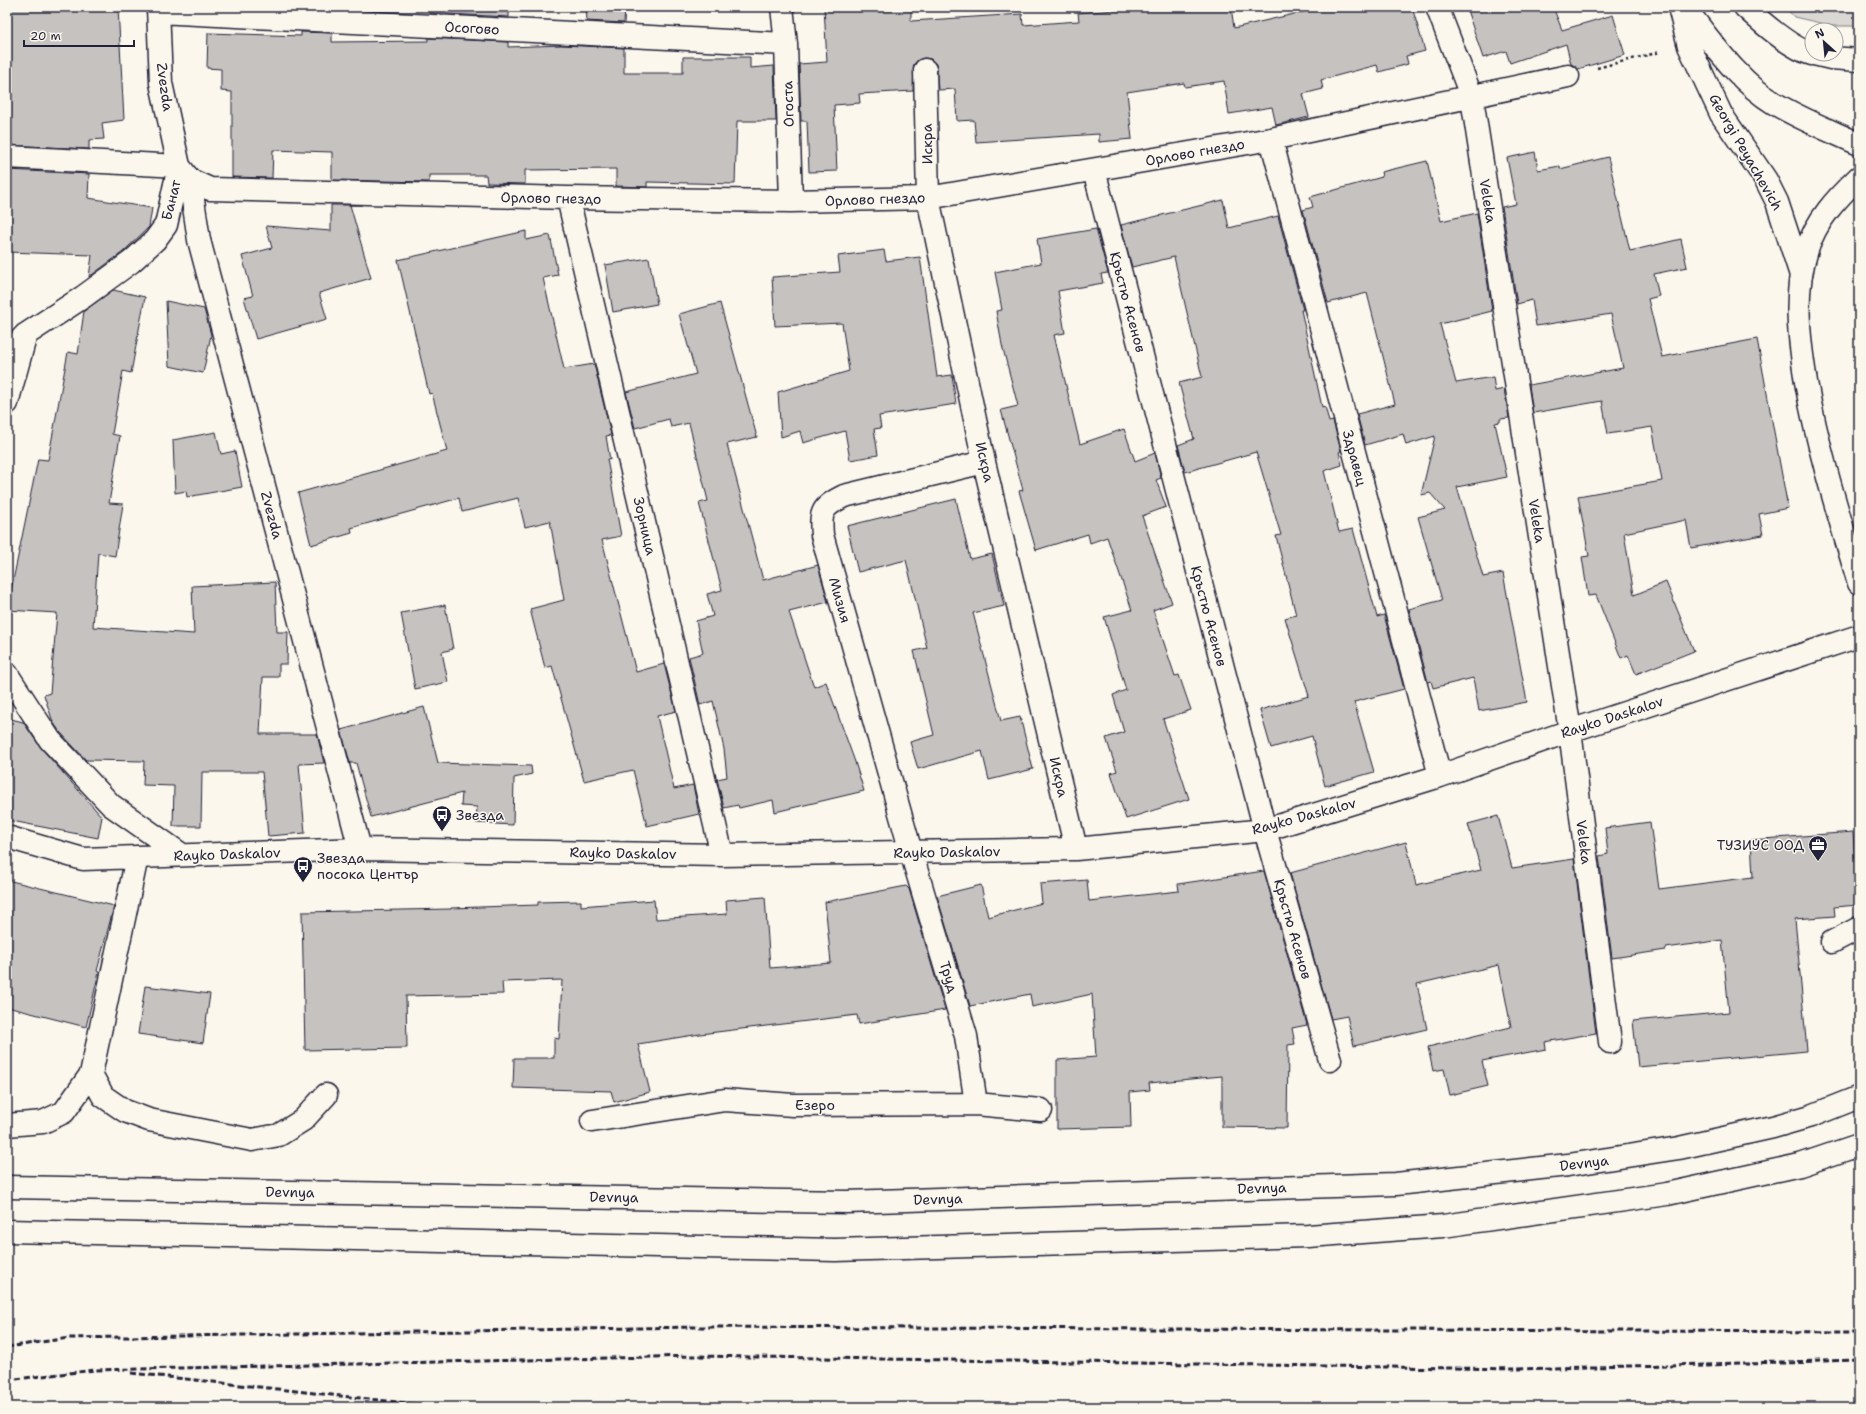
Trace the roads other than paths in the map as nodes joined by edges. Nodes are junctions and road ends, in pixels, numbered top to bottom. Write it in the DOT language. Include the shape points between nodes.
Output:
graph roads {
  1 [pos="782,7"];
  2 [pos="1437,7"];
  3 [pos="1679,7"];
  4 [pos="1684,7"];
  5 [pos="1745,7"];
  6 [pos="158,9"];
  7 [pos="786,44"];
  8 [pos="1804,51"];
  9 [pos="1844,58"];
  10 [pos="1859,60"];
  11 [pos="925,70"];
  12 [pos="1568,76"];
  13 [pos="1472,98"];
  14 [pos="1270,139"];
  15 [pos="1859,144"];
  16 [pos="7,157"];
  17 [pos="1094,170"];
  18 [pos="184,173"];
  19 [pos="1859,177"];
  20 [pos="568,198"];
  21 [pos="928,198"];
  22 [pos="791,201"];
  23 [pos="1801,275"];
  24 [pos="25,335"];
  25 [pos="7,354"];
  26 [pos="7,404"];
  27 [pos="984,462"];
  28 [pos="1859,583"];
  29 [pos="1859,636"];
  30 [pos="7,674"];
  31 [pos="1570,731"];
  32 [pos="1440,776"];
  33 [pos="1265,830"];
  34 [pos="7,837"];
  35 [pos="360,849"];
  36 [pos="1076,849"];
  37 [pos="911,852"];
  38 [pos="722,855"];
  39 [pos="182,856"];
  40 [pos="137,857"];
  41 [pos="1859,928"];
  42 [pos="1832,942"];
  43 [pos="1610,1042"];
  44 [pos="1330,1060"];
  45 [pos="91,1074"];
  46 [pos="326,1095"];
  47 [pos="1859,1097"];
  48 [pos="976,1104"];
  49 [pos="1041,1110"];
  50 [pos="592,1121"];
  51 [pos="7,1126"];
  52 [pos="1857,1147"];
  53 [pos="7,1187"];
  54 [pos="7,1231"];
  1 -- 7 [label="main road, Огоста"];
  2 -- 13 [label="main road, Veleka"];
  3 -- 23 [label="main road, Georgi Peyachevich" via="1689,46 1721,114 1778,202"];
  4 -- 15 [label="main road" via="1732,66 1773,103"];
  5 -- 8 [label="main road" via="1783,38"];
  6 -- 7 [label="main road, Осогово"];
  6 -- 18 [label="main road, Zvezda" via="162,83"];
  7 -- 22 [label="main road, Огоста"];
  9 -- 10 [label="main road"];
  11 -- 21 [label="main road, Искра"];
  12 -- 13 [label="main road, Орлово гнездо"];
  13 -- 14 [label="main road, Орлово гнездо"];
  13 -- 31 [label="main road, Veleka"];
  14 -- 17 [label="main road, Орлово гнездо"];
  14 -- 32 [label="main road, Здравец"];
  16 -- 18 [label="main road, Банат"];
  17 -- 21 [label="main road, Орлово гнездо"];
  17 -- 33 [label="main road, Кръстю Асенов"];
  18 -- 20 [label="main road, Орлово гнездо" via="210,189"];
  18 -- 24 [label="main road, Банат" via="166,225 155,240 131,262"];
  18 -- 35 [label="main road, Zvezda" via="199,240"];
  19 -- 23 [label="main road" via="1836,199 1818,224 1807,250"];
  20 -- 22 [label="main road, Орлово гнездо"];
  20 -- 38 [label="main road, Зорница"];
  21 -- 22 [label="main road, Орлово гнездо"];
  21 -- 27 [label="main road, Искра"];
  23 -- 28 [label="main road" via="1798,309 1800,344 1810,403 1824,466"];
  24 -- 25 [label="main road, Банат"];
  24 -- 26 [label="main road"];
  27 -- 36 [label="main road, Искра"];
  27 -- 37 [label="main road, Мизия" via="844,496 825,508 820,517 822,535"];
  29 -- 31 [label="main road, Rayko Daskalov"];
  30 -- 39 [label="main road" via="50,740 111,806"];
  31 -- 32 [label="main road, Rayko Daskalov"];
  31 -- 43 [label="main road, Veleka"];
  32 -- 33 [label="main road, Rayko Daskalov"];
  33 -- 36 [label="main road, Rayko Daskalov"];
  33 -- 44 [label="main road, Кръстю Асенов"];
  34 -- 40 [label="main road, Rayko Daskalov" via="83,859"];
  35 -- 38 [label="main road, Rayko Daskalov"];
  35 -- 39 [label="main road, Rayko Daskalov"];
  36 -- 37 [label="main road, Rayko Daskalov"];
  37 -- 38 [label="main road, Rayko Daskalov"];
  37 -- 48 [label="main road, Труд" via="966,1036"];
  39 -- 40 [label="main road, Rayko Daskalov"];
  40 -- 45 [label="main road"];
  41 -- 42 [label="main road"];
  45 -- 46 [label="main road" via="103,1096 125,1111 150,1120 252,1140 279,1135 303,1120"];
  45 -- 51 [label="main road" via="64,1112 43,1122"];
  47 -- 53 [label="main road, Devnya" via="1811,1116 1773,1127 1679,1148 1568,1165 1396,1184 846,1202"];
  48 -- 49 [label="main road, Езеро"];
  48 -- 50 [label="main road, Езеро" via="793,1105 725,1100"];
  52 -- 54 [label="main road" via="1800,1165 1667,1194 1442,1226 1308,1236 835,1250"];
}
